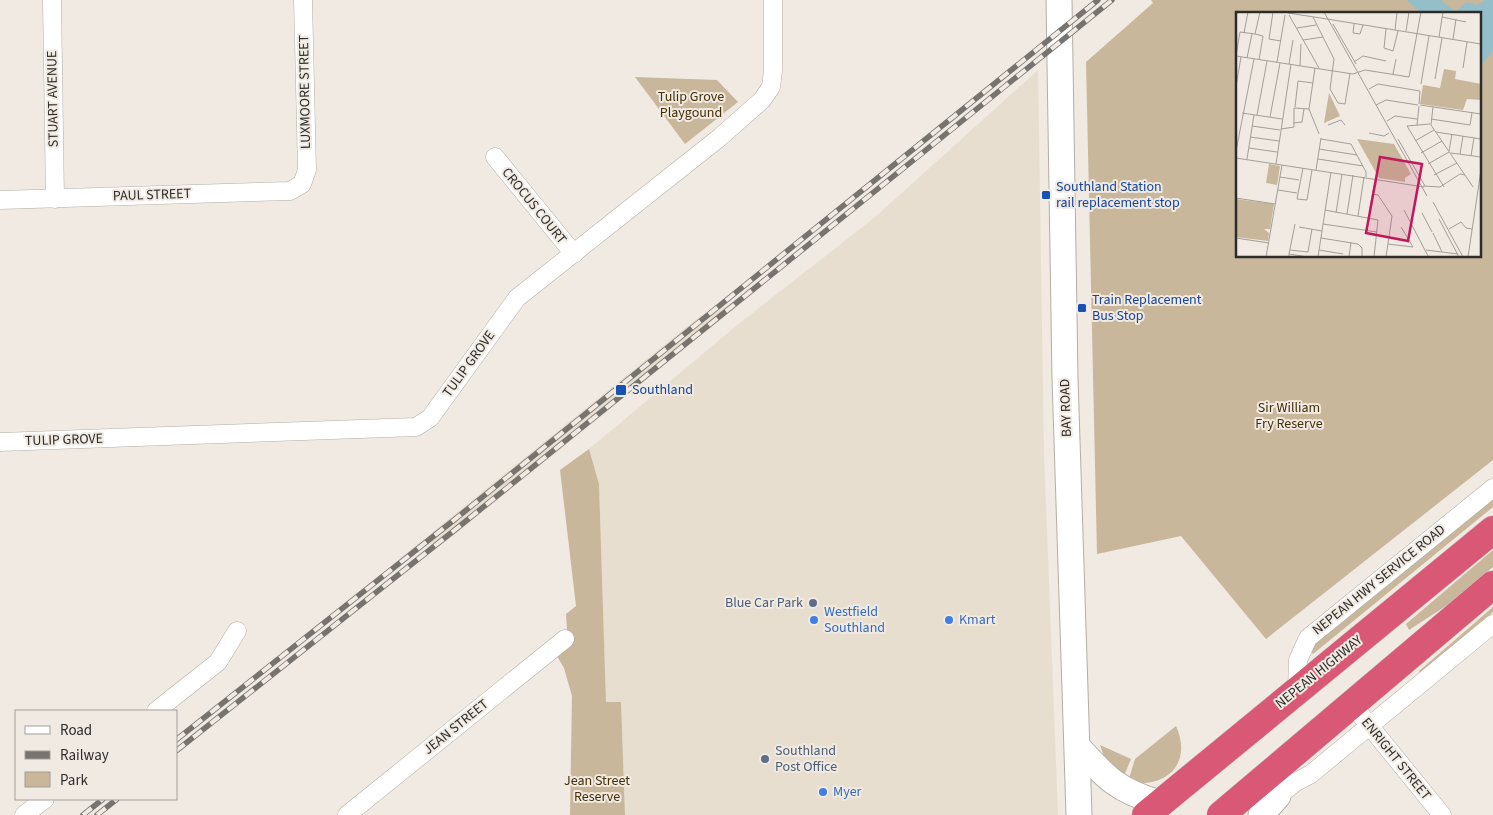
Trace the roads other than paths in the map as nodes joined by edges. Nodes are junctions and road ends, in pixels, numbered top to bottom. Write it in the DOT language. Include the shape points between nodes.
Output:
graph roads {
  1 [pos="52,0"];
  2 [pos="303,0"];
  3 [pos="773,0"];
  4 [pos="1059,0"];
  5 [pos="495,157"];
  6 [pos="302,184"];
  7 [pos="55,199"];
  8 [pos="0,200"];
  9 [pos="574,254"];
  10 [pos="0,442"];
  11 [pos="1493,488"];
  12 [pos="1493,530"];
  13 [pos="1493,585"];
  14 [pos="1493,624"];
  15 [pos="237,631"];
  16 [pos="565,639"];
  17 [pos="1297,691"];
  18 [pos="1352,703"];
  19 [pos="157,710"];
  20 [pos="1369,726"];
  21 [pos="1077,746"];
  22 [pos="1271,787"];
  23 [pos="44,800"];
  24 [pos="1153,809"];
  25 [pos="24,815"];
  26 [pos="347,815"];
  27 [pos="1079,815"];
  28 [pos="1221,815"];
  29 [pos="1261,815"];
  30 [pos="1442,815"];
  1 -- 7 [label="street, STUART AVENUE"];
  2 -- 6 [label="street, LUXMOORE STREET" via="307,170"];
  3 -- 9 [label="street, TULIP GROVE" via="773,70 771,87 762,100 747,116"];
  4 -- 21 [label="main road, BAY ROAD" via="1065,378"];
  5 -- 9 [label="street, CROCUS COURT"];
  6 -- 7 [label="street, PAUL STREET" via="290,191"];
  7 -- 8 [label="street, PAUL STREET"];
  9 -- 10 [label="street, TULIP GROVE" via="517,298 430,418 416,426"];
  11 -- 17 [label="street, NEPEAN HWY SERVICE ROAD" via="1308,638 1298,660"];
  12 -- 17 [label="highway, NEPEAN HIGHWAY"];
  13 -- 18 [label="highway"];
  14 -- 20 [label="street"];
  15 -- 19 [label="street" via="218,662"];
  16 -- 26 [label="street, JEAN STREET"];
  17 -- 24 [label="highway, NEPEAN HIGHWAY"];
  18 -- 20 [label="street, ENRIGHT STREET"];
  18 -- 22 [label="highway"];
  20 -- 22 [label="street" via="1310,774 1296,782"];
  20 -- 30 [label="street, ENRIGHT STREET"];
  21 -- 24 [label="main road" via="1124,791"];
  21 -- 27 [label="main road, BAY ROAD"];
  22 -- 28 [label="highway"];
  22 -- 29 [label="main road"];
  23 -- 25 [label="street"];
}
